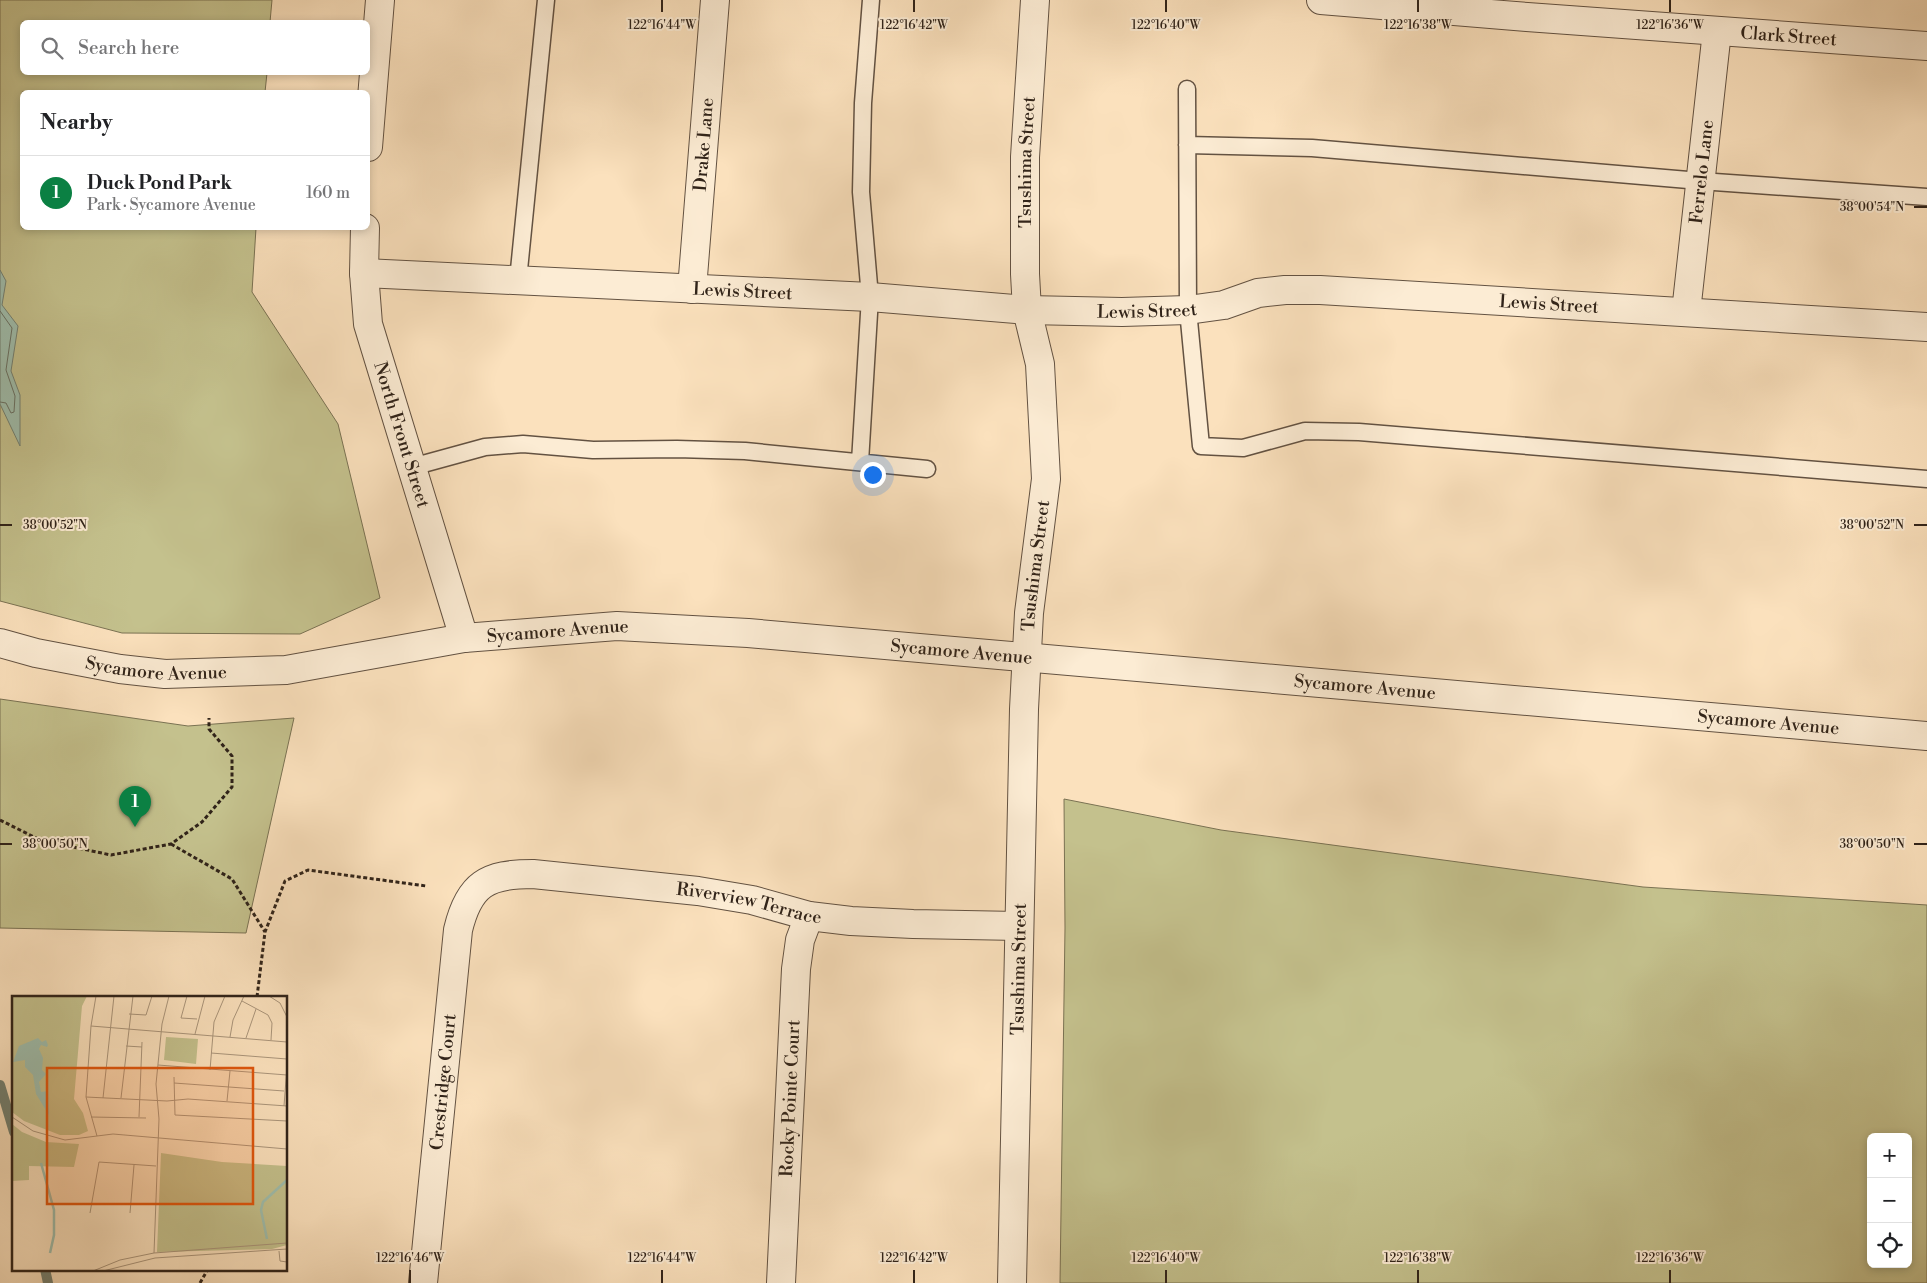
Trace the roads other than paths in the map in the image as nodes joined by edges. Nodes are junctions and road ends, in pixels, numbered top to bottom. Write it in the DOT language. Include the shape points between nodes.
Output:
graph roads {
  1 [pos="380,0"];
  2 [pos="546,0"];
  3 [pos="715,0"];
  4 [pos="872,0"];
  5 [pos="1035,0"];
  6 [pos="1321,0"];
  7 [pos="1528,9"];
  8 [pos="1717,31"];
  9 [pos="1927,46"];
  10 [pos="1187,89"];
  11 [pos="370,122"];
  12 [pos="1187,145"];
  13 [pos="1700,181"];
  14 [pos="1927,197"];
  15 [pos="365,230"];
  16 [pos="364,272"];
  17 [pos="518,280"];
  18 [pos="692,289"];
  19 [pos="870,297"];
  20 [pos="1027,310"];
  21 [pos="1188,310"];
  22 [pos="1686,312"];
  23 [pos="1927,327"];
  24 [pos="860,462"];
  25 [pos="412,467"];
  26 [pos="927,469"];
  27 [pos="1927,480"];
  28 [pos="464,638"];
  29 [pos="0,643"];
  30 [pos="1026,658"];
  31 [pos="1927,736"];
  32 [pos="480,885"];
  33 [pos="809,916"];
  34 [pos="1019,926"];
  35 [pos="423,1283"];
  36 [pos="781,1283"];
  37 [pos="1012,1283"];
  1 -- 11 [label="street"];
  2 -- 17 [label="lane"];
  3 -- 18 [label="street, Drake Lane"];
  4 -- 19 [label="lane" via="863,103 861,192"];
  5 -- 20 [label="street, Tsushima Street" via="1025,157"];
  6 -- 7 [label="street, Clark Street"];
  7 -- 8 [label="street, Clark Street"];
  8 -- 9 [label="street, Clark Street"];
  8 -- 13 [label="street, Ferrelo Lane"];
  10 -- 12 [label="lane"];
  12 -- 13 [label="lane" via="1312,148"];
  12 -- 21 [label="lane"];
  13 -- 14 [label="lane"];
  13 -- 22 [label="street, Ferrelo Lane"];
  15 -- 16 [label="street, North Front Street"];
  16 -- 17 [label="street, Lewis Street"];
  16 -- 25 [label="street, North Front Street" via="368,324"];
  17 -- 18 [label="street, Lewis Street"];
  18 -- 19 [label="street, Lewis Street"];
  19 -- 20 [label="street, Lewis Street"];
  19 -- 24 [label="lane"];
  20 -- 21 [label="street, Lewis Street"];
  20 -- 30 [label="street, Tsushima Street" via="1040,364 1046,480"];
  21 -- 22 [label="street, Lewis Street" via="1224,305 1258,293 1320,290"];
  21 -- 27 [label="lane" via="1201,446 1243,448 1306,431 1358,432"];
  22 -- 23 [label="street, Lewis Street"];
  24 -- 25 [label="lane" via="717,450 593,450 523,444 485,447"];
  24 -- 26 [label="lane"];
  25 -- 28 [label="street, North Front Street"];
  28 -- 29 [label="street, Sycamore Avenue" via="286,670 165,674 120,669"];
  28 -- 30 [label="street, Sycamore Avenue" via="617,626 748,633"];
  30 -- 31 [label="street, Sycamore Avenue"];
  30 -- 34 [label="street, Tsushima Street"];
  32 -- 33 [label="street, Riverview Terrace" via="496,877 532,874 698,890 752,900"];
  32 -- 35 [label="street, Crestridge Court" via="462,914 458,930"];
  33 -- 34 [label="street, Riverview Terrace" via="913,924"];
  33 -- 36 [label="street, Rocky Pointe Court" via="800,940 796,969"];
  34 -- 37 [label="street, Tsushima Street"];
}
